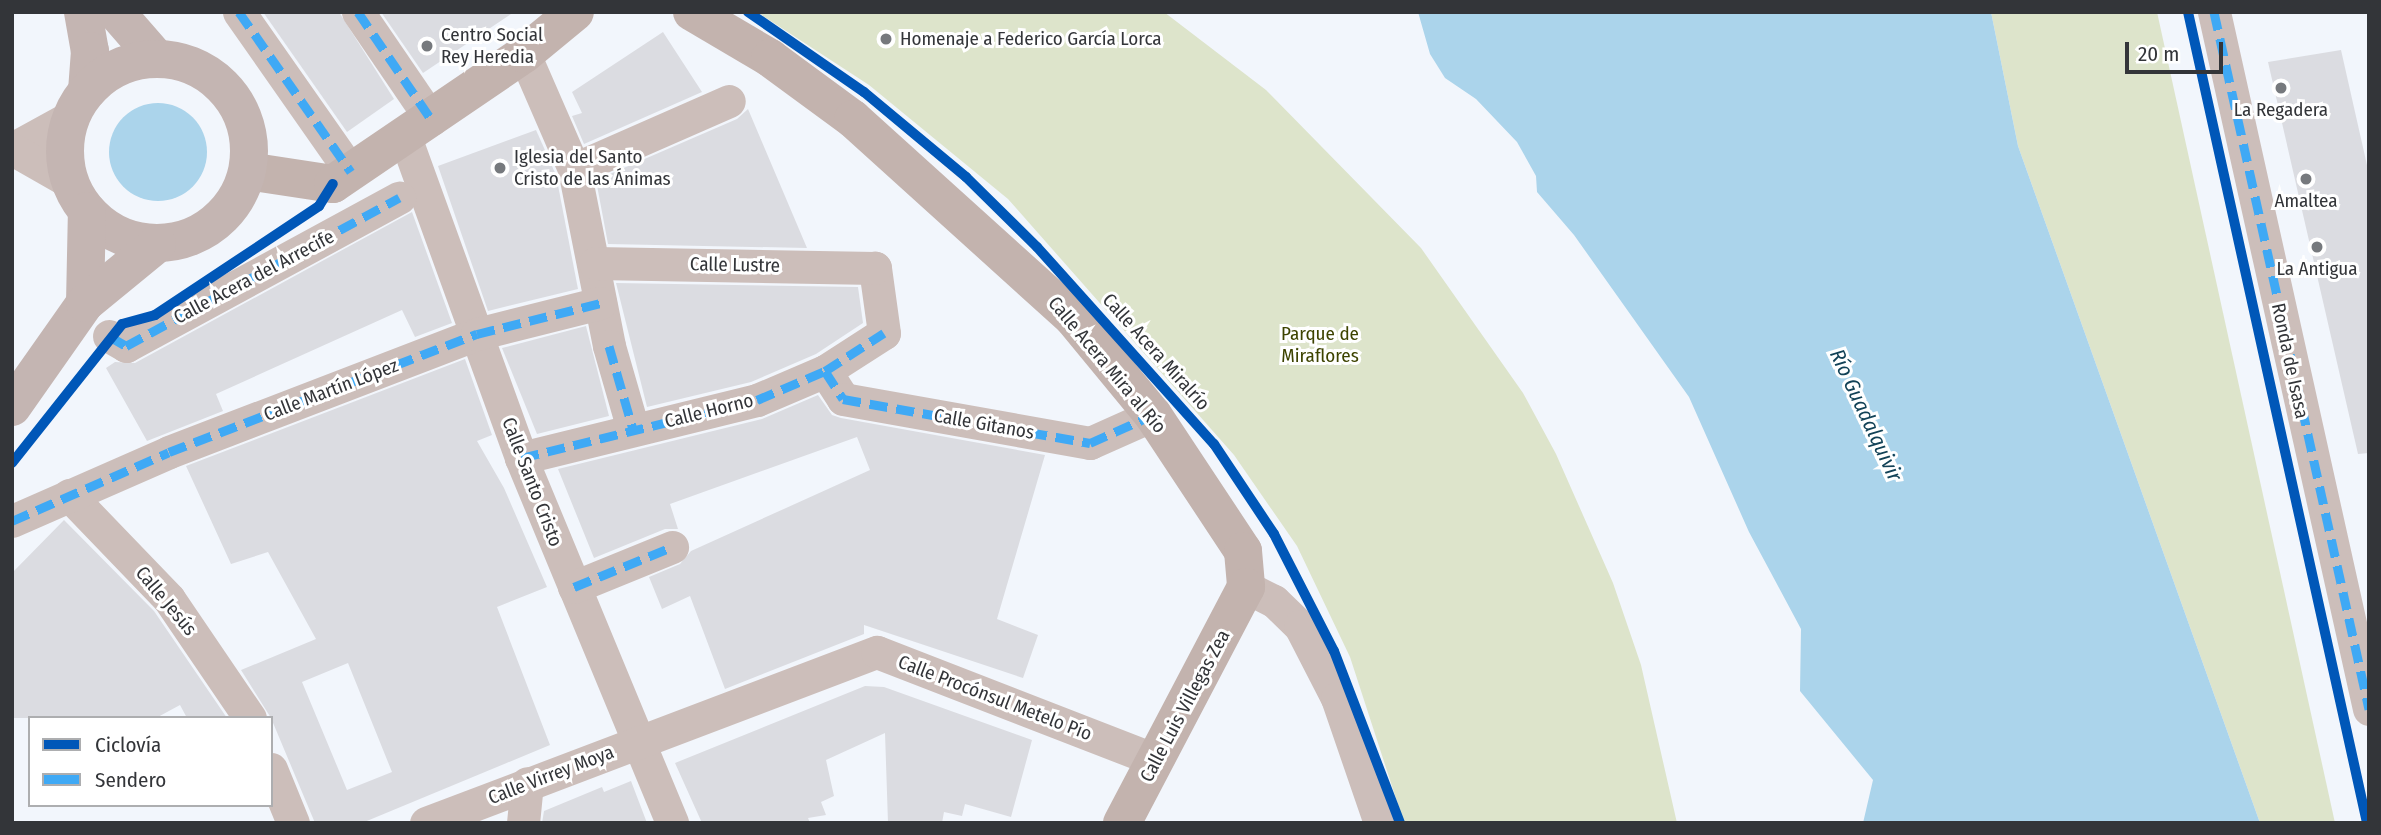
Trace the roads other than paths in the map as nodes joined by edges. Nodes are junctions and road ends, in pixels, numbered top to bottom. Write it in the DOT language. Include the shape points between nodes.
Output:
graph roads {
  1 [pos="83,12"];
  2 [pos="116,12"];
  3 [pos="239,12"];
  4 [pos="358,12"];
  5 [pos="575,12"];
  6 [pos="692,12"];
  7 [pos="2214,12"];
  8 [pos="524,54"];
  9 [pos="157,58"];
  10 [pos="729,101"];
  11 [pos="80,104"];
  12 [pos="418,128"];
  13 [pos="574,169"];
  14 [pos="248,171"];
  15 [pos="351,172"];
  16 [pos="78,197"];
  17 [pos="400,198"];
  18 [pos="157,244"];
  19 [pos="595,263"];
  20 [pos="85,303"];
  21 [pos="600,303"];
  22 [pos="884,332"];
  23 [pos="477,334"];
  24 [pos="110,335"];
  25 [pos="825,371"];
  26 [pos="12,407"];
  27 [pos="1153,415"];
  28 [pos="633,429"];
  29 [pos="521,458"];
  30 [pos="69,495"];
  31 [pos="12,521"];
  32 [pos="672,547"];
  33 [pos="574,587"];
  34 [pos="1246,587"];
  35 [pos="2369,709"];
  36 [pos="249,716"];
  37 [pos="638,743"];
  38 [pos="1156,760"];
  39 [pos="273,774"];
  40 [pos="527,783"];
  41 [pos="293,823"];
  42 [pos="426,823"];
  43 [pos="523,823"];
  44 [pos="672,823"];
  45 [pos="1122,823"];
  46 [pos="1380,823"];
  1 -- 11 [label="main road" via="90,51"];
  2 -- 9 [label="main road"];
  3 -- 15 [label="street"];
  4 -- 12 [label="street, Calle Santo Cristo"];
  5 -- 8 [label="street"];
  6 -- 27 [label="street, Calle Acera Mira al Río" via="770,58 853,119 1073,318"];
  7 -- 35 [label="street, Ronda de Isasa"];
  8 -- 12 [label="street"];
  8 -- 13 [label="street"];
  9 -- 11 [label="main road" via="131,62 107,74"];
  9 -- 14 [label="main road" via="196,68 229,93 243,116 250,143"];
  10 -- 13 [label="street"];
  11 -- 16 [label="main road" via="66,138"];
  11 -- 16 [label="street" via="12,149"];
  12 -- 15 [label="street"];
  12 -- 23 [label="street, Calle Santo Cristo"];
  13 -- 19 [label="street"];
  14 -- 15 [label="street" via="333,184"];
  14 -- 18 [label="main road" via="236,200 215,223 188,239"];
  16 -- 18 [label="main road" via="106,229"];
  16 -- 20 [label="main road"];
  17 -- 24 [label="street, Calle Acera del Arrecife" via="126,346"];
  18 -- 20 [label="main road"];
  19 -- 21 [label="street"];
  19 -- 22 [label="street, Calle Lustre" via="875,268"];
  20 -- 26 [label="main road"];
  21 -- 23 [label="street, Calle Martín López"];
  21 -- 28 [label="street"];
  22 -- 25 [label="street, Calle Horno"];
  23 -- 29 [label="street, Calle Santo Cristo"];
  23 -- 30 [label="street, Calle Martín López"];
  25 -- 27 [label="street, Calle Gitanos" via="843,399 1090,443"];
  25 -- 28 [label="street, Calle Horno" via="757,400"];
  27 -- 34 [label="street, Calle Acera Mira al Río" via="1243,551"];
  28 -- 29 [label="street, Calle Horno"];
  29 -- 33 [label="street, Calle Santo Cristo"];
  30 -- 31 [label="street, Calle Martín López"];
  30 -- 36 [label="street, Calle Jesús" via="169,599"];
  32 -- 33 [label="street"];
  33 -- 37 [label="street, Calle Santo Cristo"];
  34 -- 38 [label="street, Calle Luis Villegas Zea"];
  34 -- 46 [label="street" via="1274,601 1300,626 1338,698"];
  37 -- 38 [label="street, Calle Procónsul Metelo Pío" via="877,652"];
  37 -- 40 [label="street, Calle Virrey Moya"];
  37 -- 44 [label="street, Calle Santo Cristo"];
  38 -- 45 [label="street, Calle Luis Villegas Zea"];
  39 -- 41 [label="street"];
  40 -- 42 [label="street, Calle Virrey Moya"];
  40 -- 43 [label="street"];
}
